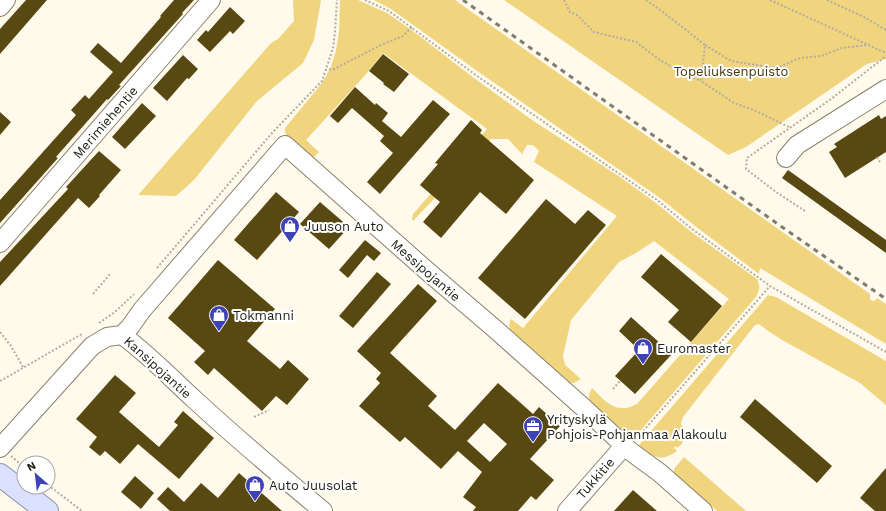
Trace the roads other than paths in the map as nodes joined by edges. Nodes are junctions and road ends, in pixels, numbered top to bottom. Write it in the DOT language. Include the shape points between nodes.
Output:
graph roads {
  1 [pos="6,0"];
  2 [pos="211,0"];
  3 [pos="0,7"];
  4 [pos="886,89"];
  5 [pos="786,158"];
  6 [pos="0,243"];
  7 [pos="122,335"];
  8 [pos="0,448"];
  9 [pos="627,449"];
  10 [pos="0,475"];
  11 [pos="0,489"];
  12 [pos="27,511"];
  13 [pos="47,511"];
  14 [pos="323,511"];
  15 [pos="567,511"];
  16 [pos="703,511"];
  1 -- 3 [label="street"];
  2 -- 6 [label="street, Merimiehentie"];
  4 -- 5 [label="street" via="797,145"];
  7 -- 8 [label="street, Kansipojantie" via="108,337 92,346"];
  7 -- 9 [label="street, Messipojantie" via="285,144"];
  7 -- 14 [label="street, Kansipojantie" via="140,348 200,405"];
  9 -- 15 [label="street, Tukkitie"];
  9 -- 16 [label="street, Messipojantie" via="660,472"];
  10 -- 13 [label="main road"];
  11 -- 12 [label="main road"];
}
